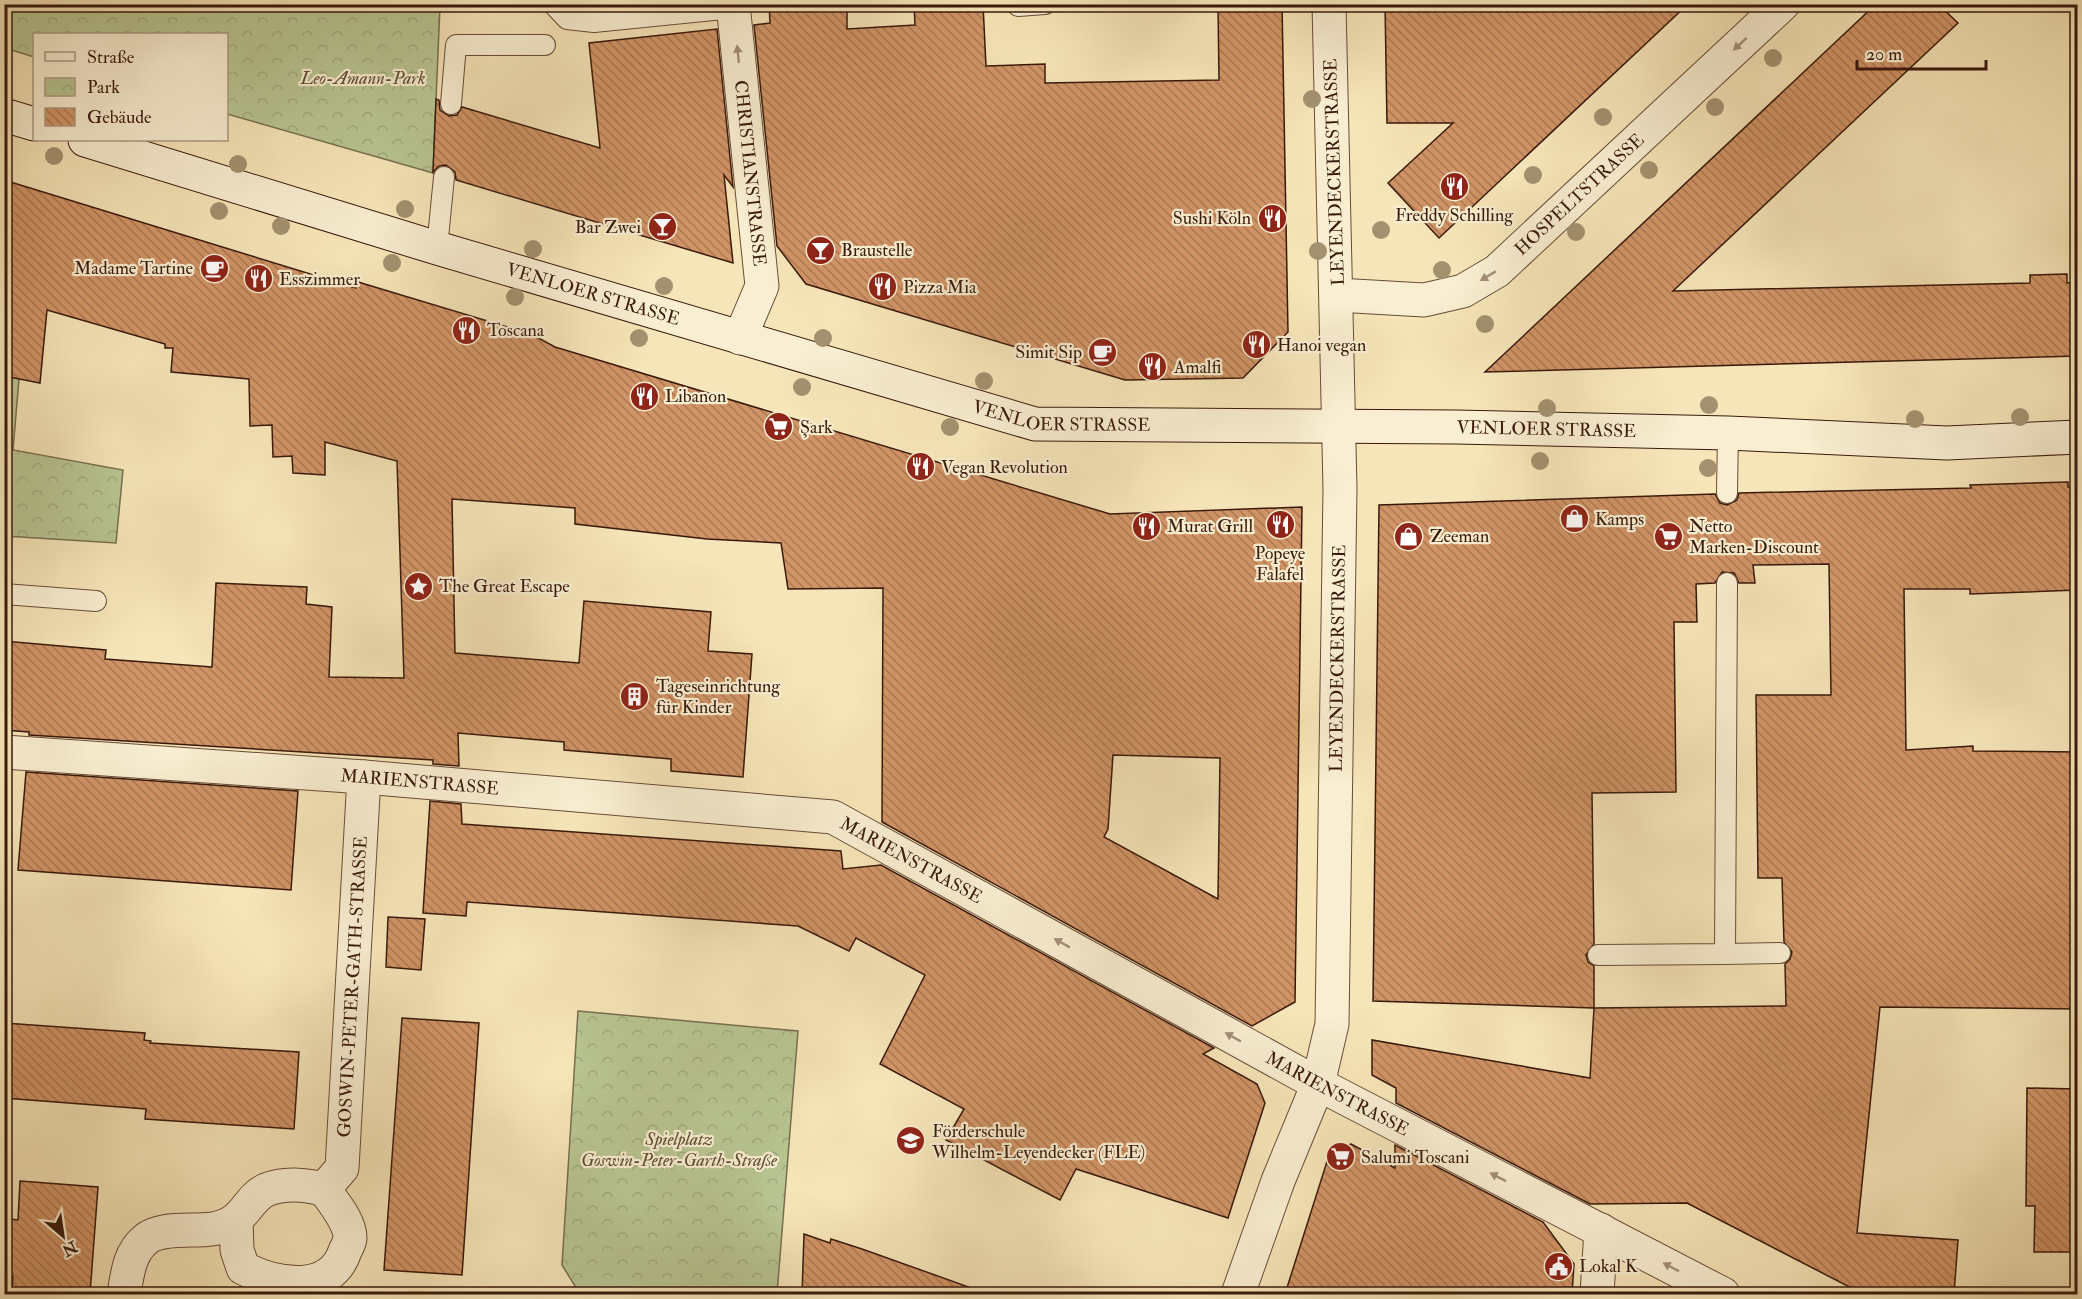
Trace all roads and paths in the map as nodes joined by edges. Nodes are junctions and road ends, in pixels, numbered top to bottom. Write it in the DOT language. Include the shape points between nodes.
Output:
graph roads {
  1 [pos="553,4"];
  2 [pos="1045,4"];
  3 [pos="1329,4"];
  4 [pos="1783,4"];
  5 [pos="733,6"];
  6 [pos="1018,6"];
  7 [pos="545,45"];
  8 [pos="451,104"];
  9 [pos="4,115"];
  10 [pos="33,124"];
  11 [pos="88,141"];
  12 [pos="444,177"];
  13 [pos="437,248"];
  14 [pos="1337,295"];
  15 [pos="740,338"];
  16 [pos="1339,428"];
  17 [pos="1728,433"];
  18 [pos="2078,437"];
  19 [pos="1727,493"];
  20 [pos="1727,583"];
  21 [pos="4,594"];
  22 [pos="96,601"];
  23 [pos="4,752"];
  24 [pos="364,777"];
  25 [pos="1780,953"];
  26 [pos="1725,954"];
  27 [pos="1598,955"];
  28 [pos="1318,1084"];
  29 [pos="324,1189"];
  30 [pos="236,1221"];
  31 [pos="1601,1230"];
  32 [pos="124,1294"];
  33 [pos="1239,1294"];
  34 [pos="1597,1294"];
  35 [pos="1723,1294"];
  1 -- 5 [label="lane" via="567,19 594,22"];
  2 -- 6 [label="lane"];
  3 -- 14 [label="street, LEYENDECKERSTRASSE"];
  4 -- 14 [label="street, HOSPELTSTRASSE, one-way" via="1497,271 1463,291 1424,300"];
  15 -- 5 [label="street, CHRISTIANSTRASSE, one-way" via="762,286"];
  7 -- 8 [label="lane" via="456,45"];
  9 -- 10 [label="street"];
  11 -- 13 [label="street, VENLOER STRASSE"];
  12 -- 13 [label="lane"];
  13 -- 15 [label="street, VENLOER STRASSE"];
  14 -- 16 [label="street, LEYENDECKERSTRASSE"];
  15 -- 16 [label="street, VENLOER STRASSE" via="1035,424"];
  16 -- 17 [label="street, VENLOER STRASSE"];
  16 -- 28 [label="street, LEYENDECKERSTRASSE" via="1332,1024"];
  17 -- 18 [label="street, VENLOER STRASSE" via="1947,443"];
  17 -- 19 [label="lane"];
  20 -- 26 [label="lane"];
  21 -- 22 [label="lane"];
  23 -- 24 [label="street, MARIENSTRASSE"];
  28 -- 24 [label="street, MARIENSTRASSE, one-way" via="832,818"];
  24 -- 29 [label="street, GOSWIN-PETER-GATH-STRASSE" via="342,1168"];
  25 -- 26 [label="lane"];
  26 -- 27 [label="lane"];
  31 -- 28 [label="street, MARIENSTRASSE, one-way"];
  28 -- 33 [label="street, LEYENDECKERSTRASSE" via="1278,1181"];
  29 -- 30 [label="street" via="296,1184 265,1191"];
  29 -- 30 [label="street" via="343,1217 350,1237 342,1261 328,1277 298,1283 265,1279 243,1268 237,1250"];
  30 -- 32 [label="street" via="213,1229 172,1230 145,1239 130,1262"];
  31 -- 34 [label="street"];
  35 -- 31 [label="street, MARIENSTRASSE, one-way"];
}
